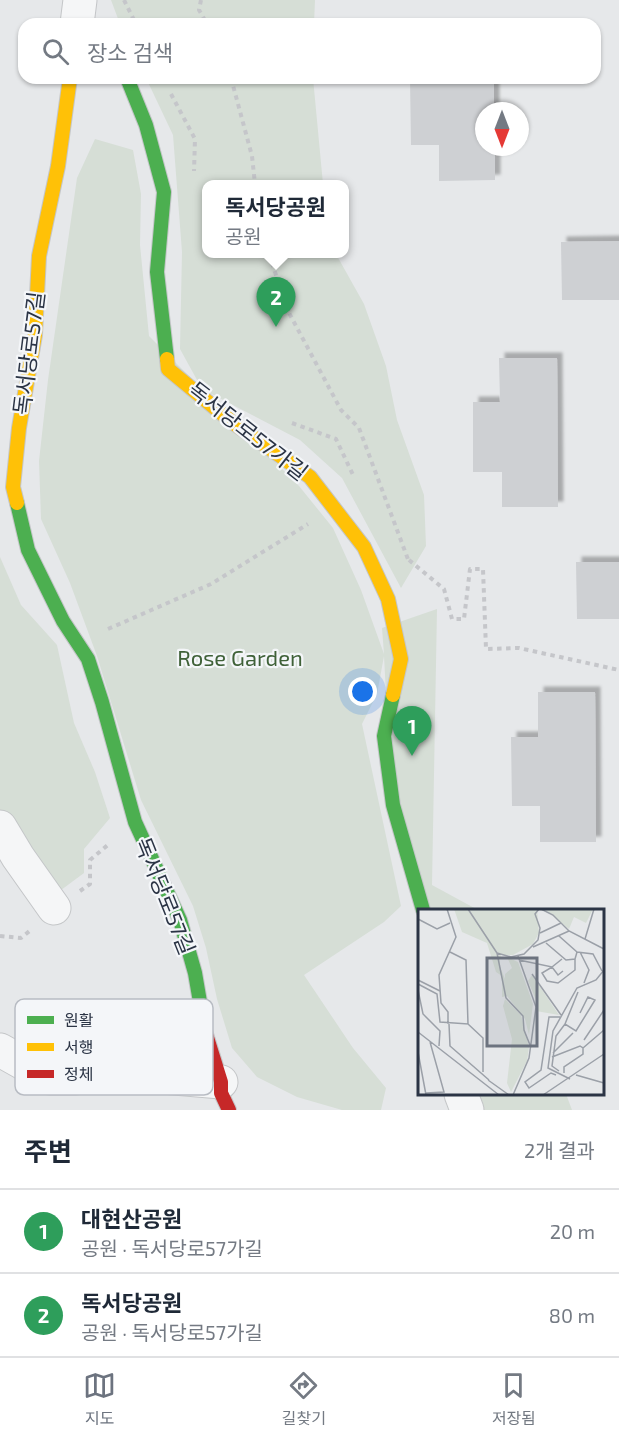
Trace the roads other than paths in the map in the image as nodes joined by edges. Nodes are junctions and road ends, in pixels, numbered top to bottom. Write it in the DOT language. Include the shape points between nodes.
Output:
graph roads {
  1 [pos="69,84"];
  2 [pos="129,84"];
  3 [pos="0,827"];
  4 [pos="54,908"];
  5 [pos="423,909"];
  6 [pos="199,999"];
  7 [pos="0,1050"];
  8 [pos="15,1058"];
  9 [pos="213,1058"];
  10 [pos="461,1095"];
  11 [pos="225,1096"];
  12 [pos="467,1110"];
  1 -- 6 [label="street, 독서당로57길" via="39,256 35,335 13,487 28,550 63,621 88,659 135,822 180,920"];
  2 -- 5 [label="street, 독서당로57가길" via="146,125 164,192 157,272 168,369 232,422 310,477 364,547 388,599 401,658 384,736 393,805"];
  3 -- 4 [label="street"];
  7 -- 8 [label="street"];
  9 -- 11 [label="street, 독서당로57길"];
  10 -- 12 [label="street"];
}
